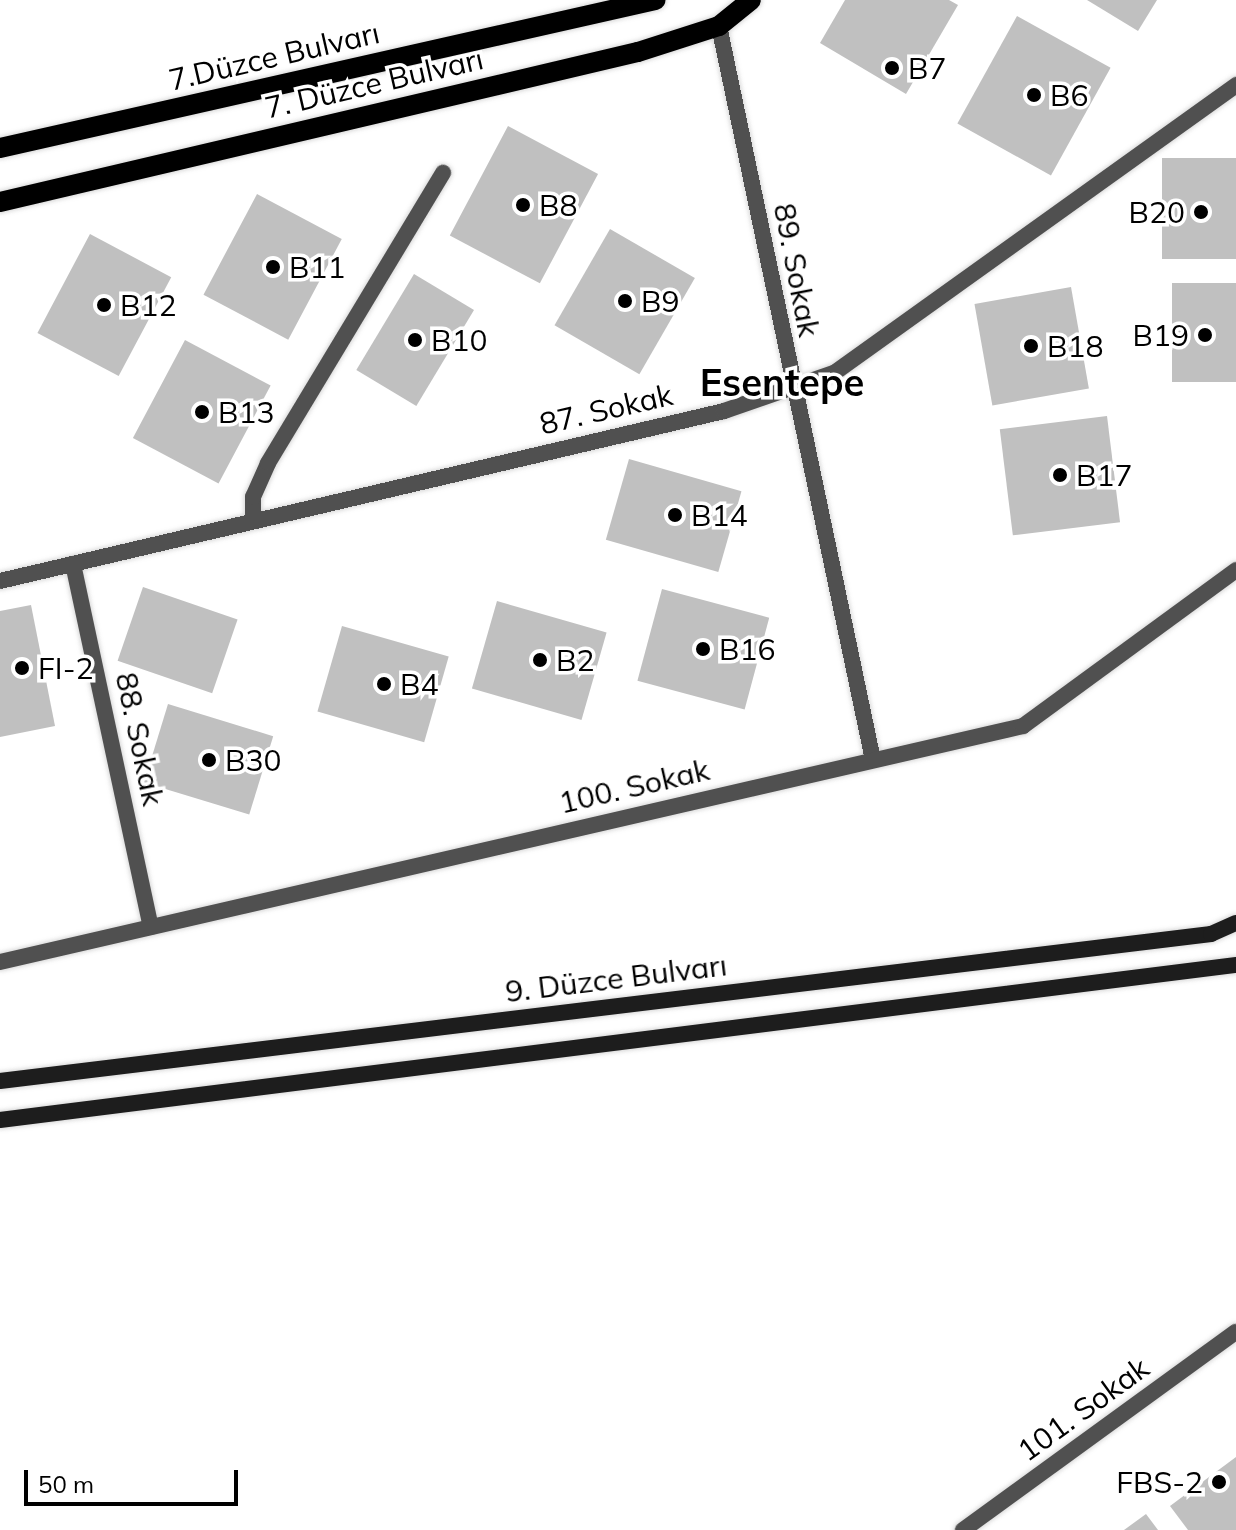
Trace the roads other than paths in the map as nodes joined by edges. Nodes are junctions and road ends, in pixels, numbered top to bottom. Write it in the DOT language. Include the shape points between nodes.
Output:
graph roads {
  1 [pos="655,0"];
  2 [pos="751,0"];
  3 [pos="719,26"];
  4 [pos="1236,85"];
  5 [pos="0,148"];
  6 [pos="443,173"];
  7 [pos="0,202"];
  8 [pos="792,388"];
  9 [pos="253,518"];
  10 [pos="73,564"];
  11 [pos="1236,570"];
  12 [pos="0,581"];
  13 [pos="873,760"];
  14 [pos="1236,923"];
  15 [pos="151,927"];
  16 [pos="0,962"];
  17 [pos="1236,965"];
  18 [pos="0,1081"];
  19 [pos="0,1120"];
  20 [pos="1236,1332"];
  21 [pos="963,1530"];
  1 -- 5 [label="main road, 7.Düzce Bulvarı"];
  2 -- 3 [label="main road, 7. Düzce Bulvarı"];
  3 -- 7 [label="main road, 7. Düzce Bulvarı" via="638,52"];
  3 -- 8 [label="street, 89. Sokak"];
  4 -- 8 [label="street, 87. Sokak" via="834,373"];
  6 -- 9 [label="street" via="268,463 253,497"];
  8 -- 9 [label="street, 87. Sokak" via="724,411"];
  8 -- 13 [label="street, 89. Sokak"];
  9 -- 10 [label="street, 87. Sokak"];
  10 -- 12 [label="street, 87. Sokak"];
  10 -- 15 [label="street, 88. Sokak"];
  11 -- 13 [label="street, 100. Sokak" via="1023,726"];
  13 -- 15 [label="street, 100. Sokak"];
  14 -- 18 [label="main road, 9. Düzce Bulvarı" via="1211,934"];
  15 -- 16 [label="street, 100. Sokak"];
  17 -- 19 [label="main road"];
  20 -- 21 [label="street, 101. Sokak"];
}
